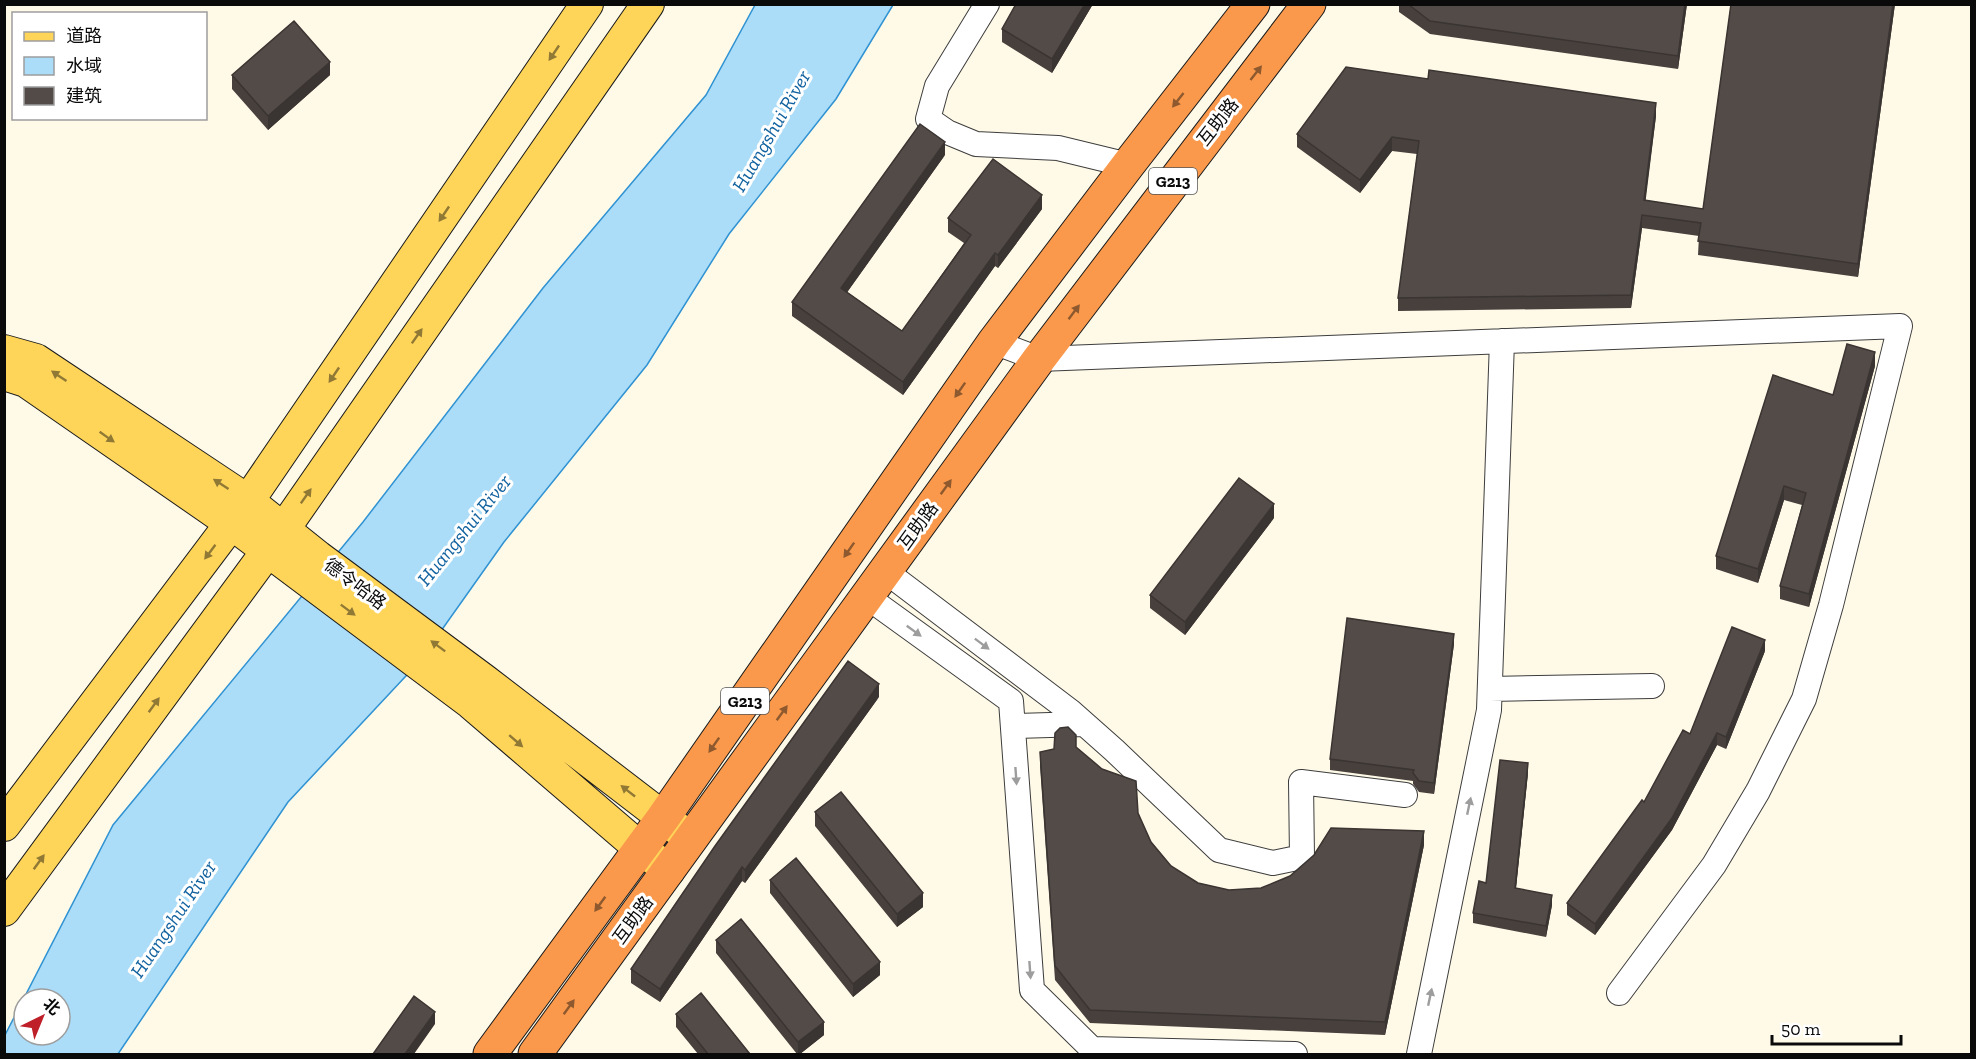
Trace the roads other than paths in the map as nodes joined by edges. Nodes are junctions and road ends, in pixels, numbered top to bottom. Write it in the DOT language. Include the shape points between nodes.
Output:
graph roads {
  1 [pos="587,4"];
  2 [pos="648,4"];
  3 [pos="987,4"];
  4 [pos="1253,4"];
  5 [pos="1309,4"];
  6 [pos="1128,165"];
  7 [pos="1502,341"];
  8 [pos="994,342"];
  9 [pos="4,351"];
  10 [pos="1039,359"];
  11 [pos="4,374"];
  12 [pos="240,512"];
  13 [pos="275,540"];
  14 [pos="876,584"];
  15 [pos="1652,686"];
  16 [pos="1490,689"];
  17 [pos="478,692"];
  18 [pos="1077,717"];
  19 [pos="1013,726"];
  20 [pos="1405,795"];
  21 [pos="663,818"];
  22 [pos="4,825"];
  23 [pos="691,839"];
  24 [pos="641,849"];
  25 [pos="669,870"];
  26 [pos="4,910"];
  27 [pos="1619,993"];
  28 [pos="490,1054"];
  29 [pos="535,1054"];
  30 [pos="1295,1054"];
  31 [pos="1419,1054"];
  1 -- 12 [label="main road, one-way"];
  13 -- 2 [label="main road, one-way"];
  3 -- 6 [label="street" via="937,86 927,119 976,144 1058,148"];
  4 -- 6 [label="highway, 互助路 / G213, one-way"];
  10 -- 5 [label="highway, 互助路 / G213, one-way"];
  6 -- 8 [label="highway, 互助路 / G213"];
  7 -- 10 [label="street"];
  7 -- 16 [label="street"];
  7 -- 27 [label="street" via="1900,326 1832,605 1804,699 1758,791 1714,865"];
  8 -- 10 [label="street"];
  8 -- 21 [label="highway, 互助路 / G213, one-way"];
  12 -- 9 [label="main road, 德令哈路, one-way" via="36,360"];
  14 -- 10 [label="highway, 互助路 / G213, one-way"];
  11 -- 12 [label="main road, 德令哈路, one-way" via="26,381"];
  12 -- 13 [label="main road, 德令哈路"];
  12 -- 22 [label="main road, one-way"];
  13 -- 17 [label="main road, 德令哈路"];
  26 -- 13 [label="main road, one-way"];
  14 -- 18 [label="street, one-way"];
  14 -- 19 [label="street, one-way" via="1011,701"];
  23 -- 14 [label="highway, 互助路 / G213, one-way"];
  15 -- 16 [label="street"];
  31 -- 16 [label="street, one-way" via="1489,710"];
  21 -- 17 [label="main road, 德令哈路, one-way"];
  17 -- 24 [label="main road, 德令哈路, one-way"];
  18 -- 19 [label="street"];
  18 -- 20 [label="street" via="1219,850 1273,863 1302,857 1301,783"];
  19 -- 30 [label="street, one-way" via="1032,990 1092,1049"];
  21 -- 23 [label="main road, 德令哈路"];
  21 -- 24 [label="highway, 互助路 / G213"];
  23 -- 25 [label="highway, 互助路 / G213"];
  24 -- 25 [label="main road, 德令哈路"];
  24 -- 28 [label="highway, 互助路 / G213, one-way"];
  29 -- 25 [label="highway, 互助路 / G213, one-way"];
}
